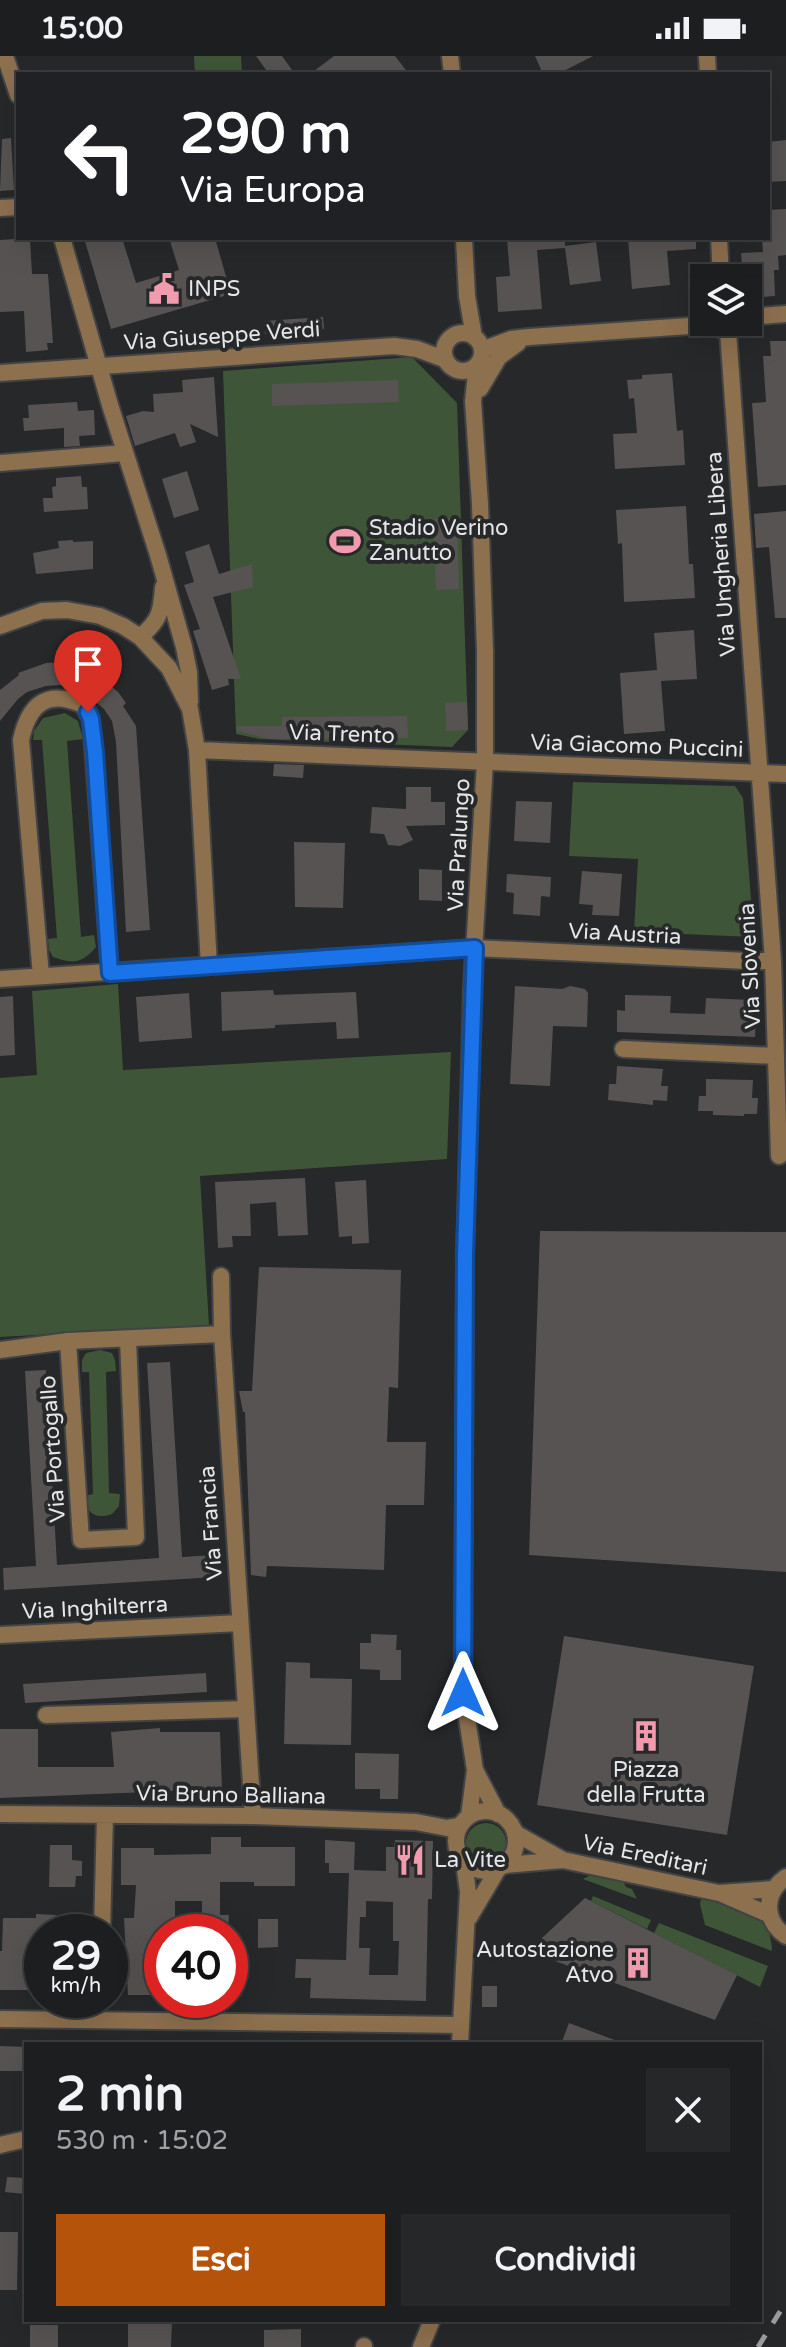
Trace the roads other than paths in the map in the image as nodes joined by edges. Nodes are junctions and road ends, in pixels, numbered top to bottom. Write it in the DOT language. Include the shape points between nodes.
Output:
graph roads {
  1 [pos="5,56"];
  2 [pos="16,89"];
  3 [pos="63,240"];
  4 [pos="464,240"];
  5 [pos="719,240"];
  6 [pos="720,264"];
  7 [pos="467,296"];
  8 [pos="786,314"];
  9 [pos="762,316"];
  10 [pos="690,327"];
  11 [pos="455,335"];
  12 [pos="725,336"];
  13 [pos="529,337"];
  14 [pos="478,351"];
  15 [pos="444,359"];
  16 [pos="100,366"];
  17 [pos="457,371"];
  18 [pos="0,373"];
  19 [pos="473,401"];
  20 [pos="125,453"];
  21 [pos="0,463"];
  22 [pos="164,577"];
  23 [pos="0,626"];
  24 [pos="140,637"];
  25 [pos="190,709"];
  26 [pos="197,750"];
  27 [pos="485,761"];
  28 [pos="759,773"];
  29 [pos="786,774"];
  30 [pos="475,948"];
  31 [pos="773,961"];
  32 [pos="209,966"];
  33 [pos="110,973"];
  34 [pos="41,976"];
  35 [pos="0,979"];
  36 [pos="623,1049"];
  37 [pos="776,1056"];
  38 [pos="779,1156"];
  39 [pos="221,1276"];
  40 [pos="222,1334"];
  41 [pos="128,1339"];
  42 [pos="68,1341"];
  43 [pos="0,1350"];
  44 [pos="240,1623"];
  45 [pos="0,1635"];
  46 [pos="246,1709"];
  47 [pos="46,1715"];
  48 [pos="475,1770"];
  49 [pos="0,1814"];
  50 [pos="498,1814"];
  51 [pos="105,1815"];
  52 [pos="253,1816"];
  53 [pos="465,1821"];
  54 [pos="515,1833"];
  55 [pos="563,1860"];
  56 [pos="464,1863"];
  57 [pos="502,1867"];
  58 [pos="786,1877"];
  59 [pos="773,1889"];
  60 [pos="719,1893"];
  61 [pos="102,1914"];
  62 [pos="770,1915"];
  63 [pos="466,1923"];
  64 [pos="786,1936"];
  65 [pos="0,2019"];
  66 [pos="99,2019"];
  67 [pos="461,2025"];
  68 [pos="460,2042"];
  69 [pos="24,2139"];
  70 [pos="0,2145"];
  71 [pos="431,2322"];
  72 [pos="421,2347"];
  1 -- 2 [label="street"];
  3 -- 16 [label="street"];
  4 -- 7 [label="street"];
  5 -- 6 [label="street"];
  7 -- 11 [label="street"];
  7 -- 14 [label="street"];
  8 -- 9 [label="street"];
  10 -- 13 [label="street"];
  11 -- 14 [label="street" via="463,333"];
  11 -- 15 [label="street" via="444,347"];
  12 -- 28 [label="street, Via Ungheria Libera"];
  13 -- 14 [label="street"];
  13 -- 19 [label="street" via="499,357"];
  14 -- 17 [label="street" via="467,371"];
  14 -- 19 [label="street"];
  15 -- 16 [label="street, Via Giuseppe Verdi" via="394,346"];
  15 -- 17 [label="street, Via Giuseppe Verdi"];
  16 -- 18 [label="street, Via Giuseppe Verdi"];
  16 -- 20 [label="street"];
  17 -- 19 [label="street, Via Giuseppe Verdi"];
  19 -- 27 [label="street, Via Pralungo"];
  20 -- 21 [label="street"];
  20 -- 22 [label="street"];
  22 -- 24 [label="street" via="161,612"];
  22 -- 25 [label="street" via="189,672"];
  23 -- 24 [label="street" via="42,611 67,610 100,616"];
  24 -- 25 [label="street" via="169,668"];
  25 -- 26 [label="street"];
  26 -- 27 [label="street, Via Trento"];
  26 -- 32 [label="street"];
  27 -- 28 [label="street, Via Giacomo Puccini"];
  27 -- 30 [label="street, Via Pralungo"];
  28 -- 29 [label="street, Via Giacomo Puccini"];
  28 -- 31 [label="street, Via Slovenia"];
  30 -- 31 [label="street, Via Austria"];
  30 -- 32 [label="street, Via Austria"];
  30 -- 48 [label="street, Via Pralungo" via="465,1255 463,1693"];
  31 -- 37 [label="street, Via Slovenia"];
  32 -- 33 [label="street, Via Austria"];
  33 -- 34 [label="street, Via Austria"];
  33 -- 34 [label="street" via="91,719 83,705 57,697 27,716 21,740"];
  34 -- 35 [label="street, Via Austria"];
  36 -- 37 [label="street"];
  37 -- 38 [label="street, Via Slovenia"];
  39 -- 40 [label="street, Via Francia"];
  40 -- 41 [label="street"];
  40 -- 44 [label="street, Via Francia"];
  41 -- 42 [label="street"];
  41 -- 42 [label="street, Via Portogallo" via="136,1537 81,1540"];
  42 -- 43 [label="street"];
  44 -- 45 [label="street, Via Inghilterra"];
  44 -- 46 [label="street, Via Francia"];
  46 -- 47 [label="street"];
  46 -- 52 [label="street, Via Francia"];
  48 -- 50 [label="street, Via Pralungo"];
  48 -- 53 [label="street, Via Pralungo"];
  49 -- 51 [label="street, Via Bruno Balliana"];
  50 -- 53 [label="street" via="485,1811"];
  50 -- 54 [label="street, Via Pralungo"];
  51 -- 52 [label="street, Via Bruno Balliana"];
  51 -- 61 [label="street"];
  52 -- 53 [label="street, Via Bruno Balliana" via="441,1827"];
  53 -- 56 [label="street, Via Pralungo" via="456,1836"];
  54 -- 55 [label="street, Via Ereditari"];
  54 -- 57 [label="street, Via Pralungo" via="516,1849"];
  55 -- 57 [label="street, Via Ereditari"];
  55 -- 60 [label="street, Via Ereditari"];
  56 -- 57 [label="street" via="480,1871"];
  56 -- 63 [label="street, Via Pralungo"];
  57 -- 63 [label="street, Via Pralungo"];
  58 -- 59 [label="street"];
  59 -- 60 [label="street, Via Ereditari"];
  59 -- 62 [label="street"];
  60 -- 62 [label="street, Via Ereditari"];
  62 -- 64 [label="street, Via Ereditari"];
  63 -- 67 [label="street, Via Pralungo"];
  65 -- 66 [label="street"];
  66 -- 67 [label="street"];
  67 -- 68 [label="street, Via Pralungo"];
  69 -- 70 [label="street"];
  71 -- 72 [label="street"];
}
